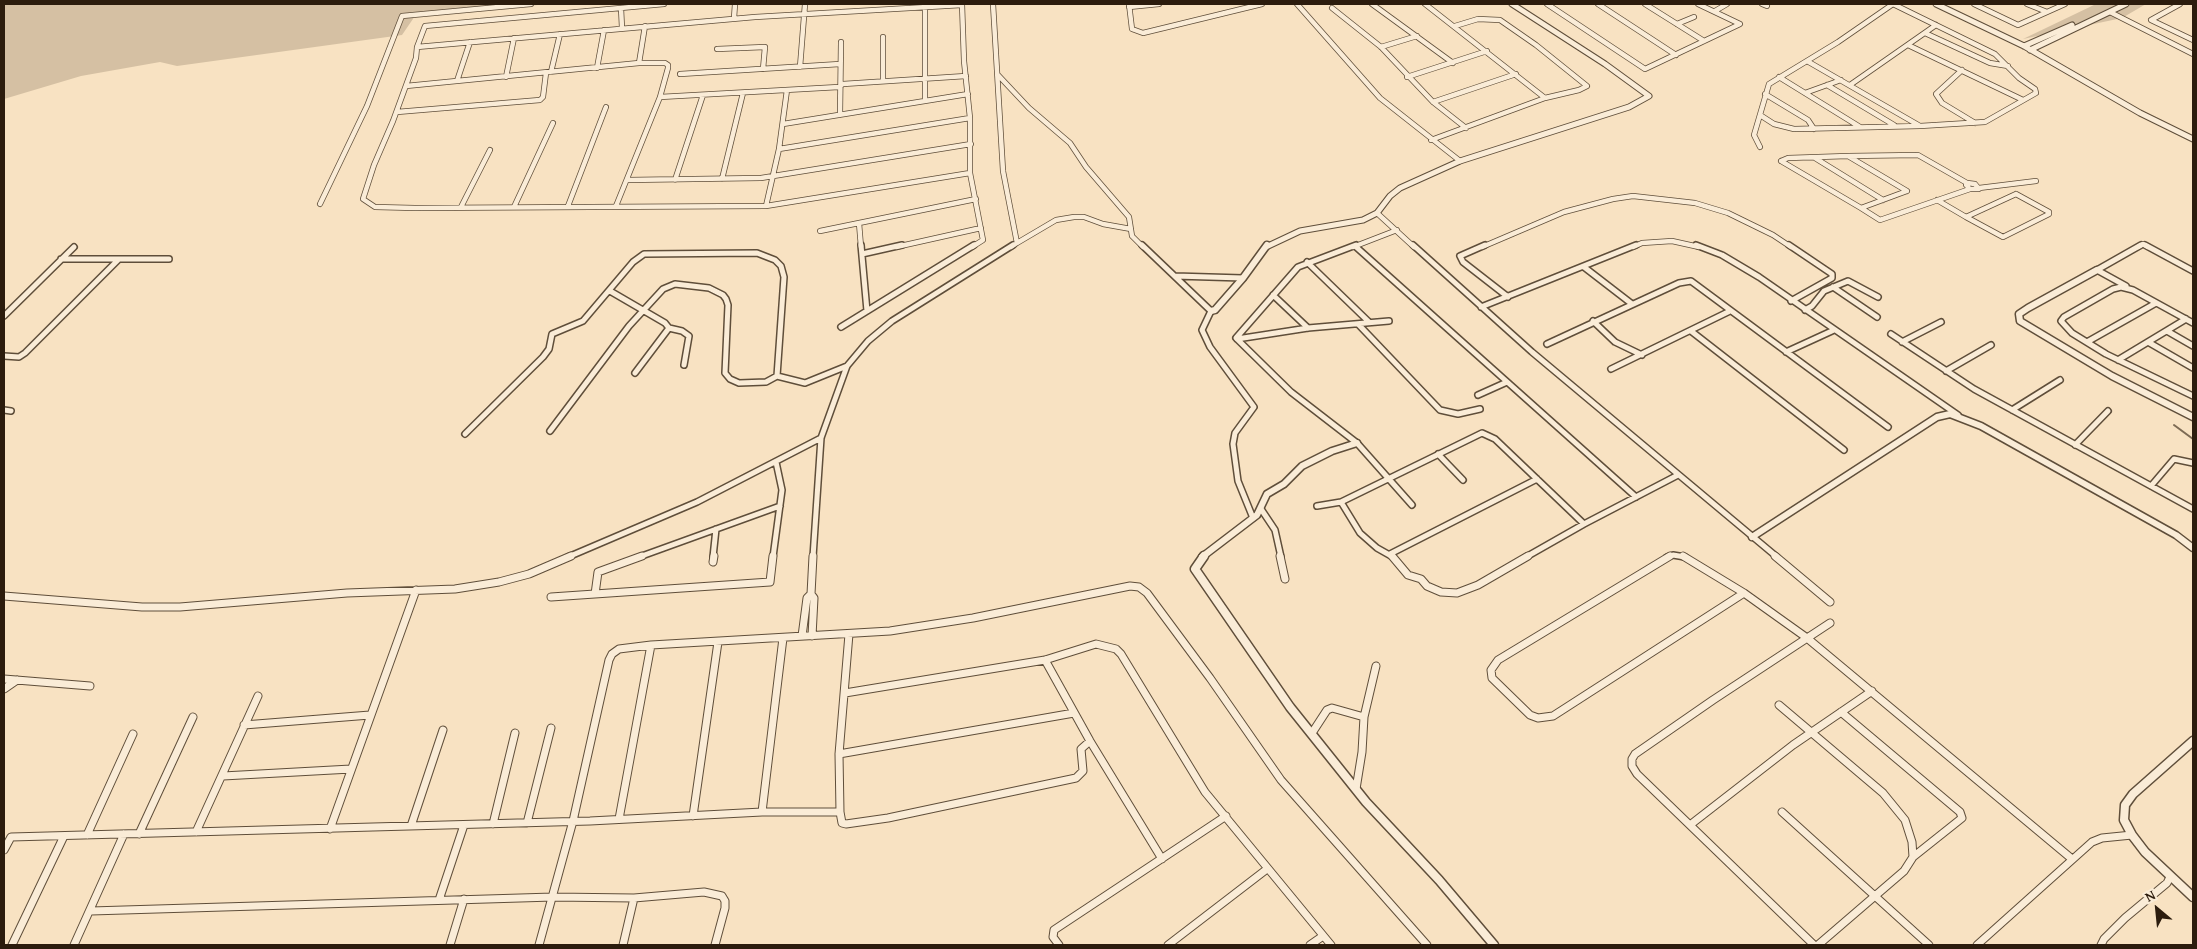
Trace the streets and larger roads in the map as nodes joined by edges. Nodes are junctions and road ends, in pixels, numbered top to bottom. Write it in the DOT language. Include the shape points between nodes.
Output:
graph roads {
  1 [pos="531,4"];
  2 [pos="664,4"];
  3 [pos="735,4"];
  4 [pos="805,4"];
  5 [pos="993,4"];
  6 [pos="1159,4"];
  7 [pos="1258,4"];
  8 [pos="1296,4"];
  9 [pos="1372,4"];
  10 [pos="1425,4"];
  11 [pos="1512,4"];
  12 [pos="1547,4"];
  13 [pos="1598,4"];
  14 [pos="1645,4"];
  15 [pos="1698,4"];
  16 [pos="1720,4"];
  17 [pos="1728,4"];
  18 [pos="1762,4"];
  19 [pos="1893,4"];
  20 [pos="1936,4"];
  21 [pos="1943,4"];
  22 [pos="1974,4"];
  23 [pos="2027,4"];
  24 [pos="2065,4"];
  25 [pos="2119,4"];
  26 [pos="2126,4"];
  27 [pos="2180,4"];
  28 [pos="962,5"];
  29 [pos="1129,6"];
  30 [pos="1767,6"];
  31 [pos="926,7"];
  32 [pos="621,8"];
  33 [pos="1332,8"];
  34 [pos="1712,10"];
  35 [pos="2047,12"];
  36 [pos="2110,12"];
  37 [pos="804,14"];
  38 [pos="1694,17"];
  39 [pos="734,18"];
  40 [pos="1676,24"];
  41 [pos="1936,25"];
  42 [pos="646,26"];
  43 [pos="1455,26"];
  44 [pos="622,28"];
  45 [pos="604,30"];
  46 [pos="1925,33"];
  47 [pos="560,34"];
  48 [pos="1417,36"];
  49 [pos="882,37"];
  50 [pos="514,38"];
  51 [pos="2192,38"];
  52 [pos="1704,41"];
  53 [pos="470,42"];
  54 [pos="841,42"];
  55 [pos="1908,44"];
  56 [pos="418,47"];
  57 [pos="1381,47"];
  58 [pos="2029,47"];
  59 [pos="717,49"];
  60 [pos="1487,51"];
  61 [pos="2193,54"];
  62 [pos="1676,55"];
  63 [pos="1807,61"];
  64 [pos="639,63"];
  65 [pos="1453,63"];
  66 [pos="840,64"];
  67 [pos="2008,66"];
  68 [pos="800,67"];
  69 [pos="597,68"];
  70 [pos="763,69"];
  71 [pos="1962,70"];
  72 [pos="548,72"];
  73 [pos="680,74"];
  74 [pos="1516,74"];
  75 [pos="998,75"];
  76 [pos="966,76"];
  77 [pos="506,77"];
  78 [pos="1407,77"];
  79 [pos="1779,77"];
  80 [pos="924,78"];
  81 [pos="1841,80"];
  82 [pos="457,81"];
  83 [pos="883,81"];
  84 [pos="1827,85"];
  85 [pos="1850,85"];
  86 [pos="406,86"];
  87 [pos="839,87"];
  88 [pos="788,90"];
  89 [pos="743,93"];
  90 [pos="1805,93"];
  91 [pos="968,94"];
  92 [pos="1765,94"];
  93 [pos="703,95"];
  94 [pos="660,96"];
  95 [pos="1545,98"];
  96 [pos="2023,100"];
  97 [pos="925,101"];
  98 [pos="1433,102"];
  99 [pos="606,107"];
  100 [pos="396,112"];
  101 [pos="840,115"];
  102 [pos="1760,115"];
  103 [pos="970,118"];
  104 [pos="553,123"];
  105 [pos="1975,123"];
  106 [pos="783,124"];
  107 [pos="1895,126"];
  108 [pos="1920,126"];
  109 [pos="1860,127"];
  110 [pos="1466,128"];
  111 [pos="1814,129"];
  112 [pos="2193,137"];
  113 [pos="1431,140"];
  114 [pos="971,144"];
  115 [pos="1760,147"];
  116 [pos="779,149"];
  117 [pos="490,150"];
  118 [pos="1848,156"];
  119 [pos="1815,158"];
  120 [pos="1460,161"];
  121 [pos="970,173"];
  122 [pos="772,177"];
  123 [pos="722,179"];
  124 [pos="627,180"];
  125 [pos="675,180"];
  126 [pos="2036,181"];
  127 [pos="1967,183"];
  128 [pos="1979,188"];
  129 [pos="1970,189"];
  130 [pos="976,199"];
  131 [pos="1883,200"];
  132 [pos="1937,200"];
  133 [pos="320,204"];
  134 [pos="568,206"];
  135 [pos="616,206"];
  136 [pos="766,206"];
  137 [pos="461,207"];
  138 [pos="514,207"];
  139 [pos="1861,208"];
  140 [pos="1377,213"];
  141 [pos="1966,217"];
  142 [pos="859,223"];
  143 [pos="981,228"];
  144 [pos="1130,229"];
  145 [pos="1397,230"];
  146 [pos="820,231"];
  147 [pos="1017,243"];
  148 [pos="74,246"];
  149 [pos="1355,246"];
  150 [pos="862,254"];
  151 [pos="169,259"];
  152 [pos="61,260"];
  153 [pos="118,260"];
  154 [pos="1307,262"];
  155 [pos="1584,267"];
  156 [pos="2097,270"];
  157 [pos="2193,270"];
  158 [pos="1175,276"];
  159 [pos="1243,278"];
  160 [pos="1833,287"];
  161 [pos="2132,290"];
  162 [pos="610,291"];
  163 [pos="1273,295"];
  164 [pos="1508,297"];
  165 [pos="1878,297"];
  166 [pos="1791,301"];
  167 [pos="2156,303"];
  168 [pos="1632,304"];
  169 [pos="1481,307"];
  170 [pos="4,308"];
  171 [pos="12,309"];
  172 [pos="1805,310"];
  173 [pos="642,311"];
  174 [pos="867,311"];
  175 [pos="1211,311"];
  176 [pos="1730,311"];
  177 [pos="4,316"];
  178 [pos="1877,317"];
  179 [pos="2186,319"];
  180 [pos="1389,321"];
  181 [pos="1593,321"];
  182 [pos="1369,322"];
  183 [pos="1941,322"];
  184 [pos="2193,323"];
  185 [pos="1358,324"];
  186 [pos="841,326"];
  187 [pos="669,328"];
  188 [pos="1308,328"];
  189 [pos="1834,330"];
  190 [pos="1691,331"];
  191 [pos="2167,331"];
  192 [pos="1891,334"];
  193 [pos="1236,339"];
  194 [pos="1902,342"];
  195 [pos="2087,342"];
  196 [pos="2148,342"];
  197 [pos="1547,344"];
  198 [pos="1991,345"];
  199 [pos="2193,346"];
  200 [pos="1786,352"];
  201 [pos="1642,355"];
  202 [pos="4,356"];
  203 [pos="2118,360"];
  204 [pos="684,365"];
  205 [pos="847,366"];
  206 [pos="2193,368"];
  207 [pos="1611,369"];
  208 [pos="1946,372"];
  209 [pos="635,373"];
  210 [pos="777,376"];
  211 [pos="2060,380"];
  212 [pos="1507,382"];
  213 [pos="1478,395"];
  214 [pos="2193,396"];
  215 [pos="1480,409"];
  216 [pos="4,410"];
  217 [pos="2012,410"];
  218 [pos="11,411"];
  219 [pos="2108,411"];
  220 [pos="1958,415"];
  221 [pos="2193,417"];
  222 [pos="1888,428"];
  223 [pos="550,431"];
  224 [pos="465,434"];
  225 [pos="820,438"];
  226 [pos="1358,443"];
  227 [pos="2075,445"];
  228 [pos="1844,450"];
  229 [pos="1438,454"];
  230 [pos="776,462"];
  231 [pos="2193,463"];
  232 [pos="1678,475"];
  233 [pos="1390,479"];
  234 [pos="1537,479"];
  235 [pos="1464,480"];
  236 [pos="2151,486"];
  237 [pos="1636,497"];
  238 [pos="1341,502"];
  239 [pos="1412,505"];
  240 [pos="780,506"];
  241 [pos="1317,506"];
  242 [pos="1261,509"];
  243 [pos="2193,510"];
  244 [pos="1253,518"];
  245 [pos="1584,524"];
  246 [pos="716,529"];
  247 [pos="1752,537"];
  248 [pos="2193,548"];
  249 [pos="1390,554"];
  250 [pos="714,562"];
  251 [pos="1285,579"];
  252 [pos="416,590"];
  253 [pos="1744,593"];
  254 [pos="595,594"];
  255 [pos="810,594"];
  256 [pos="4,596"];
  257 [pos="551,597"];
  258 [pos="1830,602"];
  259 [pos="1830,623"];
  260 [pos="849,634"];
  261 [pos="802,636"];
  262 [pos="812,636"];
  263 [pos="783,638"];
  264 [pos="1807,638"];
  265 [pos="718,642"];
  266 [pos="651,645"];
  267 [pos="1045,660"];
  268 [pos="1376,666"];
  269 [pos="4,679"];
  270 [pos="17,680"];
  271 [pos="90,686"];
  272 [pos="4,689"];
  273 [pos="1872,691"];
  274 [pos="845,693"];
  275 [pos="258,696"];
  276 [pos="1779,705"];
  277 [pos="1841,712"];
  278 [pos="1074,713"];
  279 [pos="370,715"];
  280 [pos="1364,716"];
  281 [pos="193,717"];
  282 [pos="244,725"];
  283 [pos="551,728"];
  284 [pos="443,730"];
  285 [pos="515,733"];
  286 [pos="1312,733"];
  287 [pos="1811,733"];
  288 [pos="134,734"];
  289 [pos="1090,741"];
  290 [pos="2193,741"];
  291 [pos="839,754"];
  292 [pos="351,769"];
  293 [pos="223,776"];
  294 [pos="1356,789"];
  295 [pos="762,812"];
  296 [pos="840,812"];
  297 [pos="1782,812"];
  298 [pos="693,816"];
  299 [pos="1226,816"];
  300 [pos="619,819"];
  301 [pos="573,821"];
  302 [pos="527,823"];
  303 [pos="493,824"];
  304 [pos="464,825"];
  305 [pos="1690,825"];
  306 [pos="411,826"];
  307 [pos="330,829"];
  308 [pos="196,832"];
  309 [pos="124,834"];
  310 [pos="139,834"];
  311 [pos="87,835"];
  312 [pos="2132,835"];
  313 [pos="64,836"];
  314 [pos="4,850"];
  315 [pos="1913,856"];
  316 [pos="1162,858"];
  317 [pos="2072,859"];
  318 [pos="1267,870"];
  319 [pos="2170,877"];
  320 [pos="1875,896"];
  321 [pos="553,897"];
  322 [pos="2193,897"];
  323 [pos="634,898"];
  324 [pos="464,899"];
  325 [pos="439,900"];
  326 [pos="91,912"];
  327 [pos="1323,936"];
  328 [pos="12,945"];
  329 [pos="74,945"];
  330 [pos="450,945"];
  331 [pos="539,945"];
  332 [pos="623,945"];
  333 [pos="715,945"];
  334 [pos="1059,945"];
  335 [pos="1168,945"];
  336 [pos="1310,945"];
  337 [pos="1331,945"];
  338 [pos="1427,945"];
  339 [pos="1494,945"];
  340 [pos="1814,945"];
  341 [pos="1818,945"];
  342 [pos="1929,945"];
  343 [pos="1978,945"];
  344 [pos="2101,945"];
  1 -- 133 [label="street" via="402,16 367,106"];
  2 -- 32 [label="street"];
  3 -- 39 [label="street"];
  4 -- 37 [label="street"];
  5 -- 75 [label="street"];
  6 -- 29 [label="street"];
  7 -- 29 [label="street" via="1143,33 1132,29"];
  8 -- 113 [label="street" via="1380,98"];
  9 -- 48 [label="street"];
  10 -- 43 [label="street"];
  11 -- 120 [label="street" via="1649,96 1629,107"];
  12 -- 62 [label="street" via="1642,68"];
  13 -- 62 [label="street"];
  14 -- 40 [label="street"];
  15 -- 34 [label="street"];
  16 -- 34 [label="street"];
  17 -- 34 [label="street"];
  18 -- 30 [label="street"];
  19 -- 41 [label="street"];
  19 -- 63 [label="street"];
  20 -- 58 [label="street"];
  21 -- 58 [label="street"];
  22 -- 35 [label="street" via="2018,24"];
  23 -- 35 [label="street"];
  24 -- 35 [label="street"];
  25 -- 58 [label="street"];
  26 -- 36 [label="street"];
  27 -- 51 [label="street" via="2151,20"];
  28 -- 31 [label="street"];
  28 -- 76 [label="street"];
  31 -- 37 [label="street"];
  31 -- 80 [label="street"];
  32 -- 44 [label="street"];
  32 -- 56 [label="street" via="424,26"];
  33 -- 57 [label="street"];
  34 -- 52 [label="street" via="1740,24"];
  36 -- 58 [label="street"];
  36 -- 61 [label="street"];
  37 -- 39 [label="street"];
  37 -- 68 [label="street"];
  38 -- 40 [label="street"];
  39 -- 42 [label="street"];
  40 -- 52 [label="street"];
  41 -- 46 [label="street"];
  41 -- 67 [label="street" via="1995,54"];
  42 -- 44 [label="street"];
  42 -- 64 [label="street"];
  43 -- 60 [label="street"];
  43 -- 95 [label="street" via="1478,19 1500,20 1586,86"];
  44 -- 45 [label="street"];
  45 -- 47 [label="street"];
  45 -- 69 [label="street"];
  46 -- 55 [label="street"];
  46 -- 67 [label="street" via="1990,63"];
  47 -- 50 [label="street"];
  47 -- 72 [label="street"];
  48 -- 57 [label="street"];
  48 -- 65 [label="street"];
  49 -- 83 [label="street"];
  50 -- 53 [label="street"];
  50 -- 77 [label="street"];
  52 -- 62 [label="street"];
  53 -- 56 [label="street"];
  53 -- 82 [label="street"];
  54 -- 66 [label="street"];
  55 -- 71 [label="street"];
  55 -- 85 [label="street"];
  56 -- 86 [label="street"];
  57 -- 78 [label="street"];
  58 -- 112 [label="street" via="2140,113"];
  59 -- 70 [label="street" via="765,47"];
  60 -- 65 [label="street"];
  60 -- 74 [label="street"];
  63 -- 79 [label="street"];
  63 -- 81 [label="street"];
  64 -- 69 [label="street"];
  64 -- 94 [label="street" via="668,64"];
  65 -- 78 [label="street"];
  66 -- 68 [label="street"];
  66 -- 87 [label="street"];
  67 -- 96 [label="street" via="2035,89 2036,93"];
  68 -- 70 [label="street"];
  69 -- 72 [label="street"];
  70 -- 73 [label="street"];
  71 -- 96 [label="street"];
  71 -- 105 [label="street" via="1936,94 1942,103"];
  72 -- 77 [label="street"];
  72 -- 100 [label="street" via="540,100"];
  74 -- 95 [label="street"];
  74 -- 98 [label="street"];
  75 -- 144 [label="street" via="1029,108 1070,143 1086,167 1127,213"];
  75 -- 147 [label="street" via="1004,171"];
  76 -- 80 [label="street"];
  76 -- 91 [label="street"];
  77 -- 82 [label="street"];
  78 -- 98 [label="street"];
  79 -- 90 [label="street"];
  79 -- 92 [label="street" via="1768,84"];
  80 -- 83 [label="street"];
  80 -- 97 [label="street"];
  81 -- 84 [label="street"];
  81 -- 85 [label="street"];
  82 -- 86 [label="street"];
  83 -- 87 [label="street"];
  84 -- 90 [label="street"];
  84 -- 107 [label="street"];
  85 -- 108 [label="street"];
  86 -- 100 [label="street"];
  87 -- 88 [label="street"];
  87 -- 101 [label="street"];
  88 -- 89 [label="street"];
  88 -- 106 [label="street"];
  89 -- 93 [label="street"];
  89 -- 123 [label="street"];
  90 -- 109 [label="street"];
  91 -- 97 [label="street"];
  91 -- 103 [label="street"];
  92 -- 102 [label="street"];
  92 -- 111 [label="street" via="1808,120"];
  93 -- 94 [label="street"];
  93 -- 125 [label="street"];
  94 -- 124 [label="street"];
  95 -- 110 [label="street"];
  96 -- 105 [label="street" via="1985,122"];
  97 -- 101 [label="street"];
  98 -- 110 [label="street"];
  99 -- 134 [label="street"];
  100 -- 137 [label="street" via="364,199 375,207"];
  101 -- 106 [label="street"];
  102 -- 111 [label="street" via="1784,127"];
  102 -- 115 [label="street" via="1754,136"];
  103 -- 114 [label="street"];
  103 -- 116 [label="street"];
  104 -- 138 [label="street"];
  105 -- 108 [label="street"];
  106 -- 116 [label="street"];
  107 -- 108 [label="street"];
  107 -- 109 [label="street"];
  109 -- 111 [label="street"];
  110 -- 113 [label="street"];
  113 -- 120 [label="street"];
  114 -- 121 [label="street"];
  114 -- 122 [label="street"];
  116 -- 122 [label="street"];
  117 -- 137 [label="street"];
  118 -- 119 [label="street"];
  118 -- 127 [label="street" via="1918,155"];
  118 -- 131 [label="street" via="1907,191"];
  119 -- 131 [label="street"];
  119 -- 139 [label="street" via="1781,160"];
  120 -- 140 [label="street" via="1400,188"];
  121 -- 130 [label="street"];
  121 -- 136 [label="street"];
  122 -- 123 [label="street"];
  122 -- 136 [label="street"];
  123 -- 125 [label="street"];
  124 -- 125 [label="street"];
  124 -- 135 [label="street"];
  126 -- 128 [label="street"];
  127 -- 128 [label="street"];
  127 -- 129 [label="street"];
  128 -- 129 [label="street"];
  129 -- 132 [label="street"];
  130 -- 142 [label="street"];
  130 -- 143 [label="street"];
  131 -- 139 [label="street"];
  132 -- 139 [label="street" via="1880,220"];
  132 -- 141 [label="street"];
  134 -- 135 [label="street"];
  134 -- 138 [label="street"];
  135 -- 136 [label="street"];
  137 -- 138 [label="street"];
  140 -- 145 [label="street"];
  140 -- 159 [label="street" via="1361,221 1300,231 1267,245"];
  141 -- 141 [label="street" via="2016,194 2049,212 2003,237"];
  142 -- 146 [label="street"];
  142 -- 150 [label="street"];
  143 -- 150 [label="street"];
  143 -- 174 [label="street" via="984,238 980,242"];
  144 -- 147 [label="street" via="1074,217 1056,220"];
  144 -- 158 [label="street" via="1132,236"];
  145 -- 149 [label="street"];
  145 -- 169 [label="street"];
  147 -- 205 [label="street" via="892,321 868,341"];
  148 -- 152 [label="street"];
  149 -- 154 [label="street"];
  149 -- 212 [label="street"];
  150 -- 174 [label="street"];
  151 -- 153 [label="street"];
  152 -- 153 [label="street"];
  152 -- 171 [label="street"];
  153 -- 202 [label="street" via="25,354"];
  154 -- 163 [label="street" via="1298,267"];
  154 -- 182 [label="street"];
  155 -- 164 [label="street"];
  155 -- 166 [label="street" via="1642,243 1683,242 1736,262"];
  155 -- 168 [label="street"];
  156 -- 157 [label="street" via="2144,244"];
  156 -- 161 [label="street"];
  156 -- 221 [label="street" via="2019,314 2020,321 2112,376"];
  158 -- 159 [label="street"];
  158 -- 175 [label="street"];
  159 -- 175 [label="street"];
  160 -- 165 [label="street" via="1850,281"];
  160 -- 172 [label="street" via="1824,291"];
  160 -- 178 [label="street"];
  161 -- 167 [label="street"];
  161 -- 195 [label="street" via="2113,289 2064,318 2061,322 2064,326"];
  162 -- 173 [label="street"];
  162 -- 210 [label="street" via="633,262 644,254 766,255 781,266 784,277"];
  162 -- 224 [label="street" via="583,322 552,334 543,358"];
  163 -- 188 [label="street"];
  163 -- 193 [label="street"];
  164 -- 166 [label="street" via="1463,262 1460,256 1564,212 1633,196 1696,203 1728,213 1773,234 1832,274 1832,278"];
  164 -- 169 [label="street"];
  166 -- 172 [label="street"];
  167 -- 179 [label="street"];
  167 -- 195 [label="street"];
  168 -- 176 [label="street" via="1679,283 1691,282"];
  168 -- 181 [label="street"];
  169 -- 232 [label="street"];
  170 -- 171 [label="street"];
  171 -- 177 [label="street"];
  172 -- 189 [label="street"];
  173 -- 187 [label="street"];
  173 -- 210 [label="street" via="669,286 709,288 723,295 728,305 725,373 739,383 766,382"];
  173 -- 223 [label="street"];
  174 -- 186 [label="street"];
  175 -- 244 [label="street" via="1202,330 1210,347 1254,407 1235,433 1233,444 1238,481"];
  176 -- 190 [label="street"];
  176 -- 200 [label="street"];
  179 -- 184 [label="street"];
  179 -- 191 [label="street"];
  180 -- 182 [label="street"];
  181 -- 197 [label="street"];
  181 -- 201 [label="street" via="1615,342"];
  182 -- 185 [label="street"];
  183 -- 194 [label="street"];
  185 -- 188 [label="street"];
  185 -- 215 [label="street" via="1440,410 1458,414"];
  187 -- 204 [label="street" via="689,336"];
  187 -- 209 [label="street"];
  188 -- 193 [label="street"];
  189 -- 200 [label="street"];
  189 -- 220 [label="street"];
  190 -- 201 [label="street"];
  190 -- 228 [label="street"];
  191 -- 196 [label="street"];
  191 -- 199 [label="street"];
  192 -- 194 [label="street"];
  193 -- 226 [label="street" via="1291,392"];
  194 -- 208 [label="street"];
  195 -- 203 [label="street"];
  196 -- 203 [label="street"];
  196 -- 206 [label="street"];
  198 -- 208 [label="street"];
  200 -- 222 [label="street"];
  201 -- 207 [label="street"];
  203 -- 214 [label="street"];
  205 -- 210 [label="street" via="805,383"];
  205 -- 225 [label="street"];
  208 -- 217 [label="street"];
  211 -- 217 [label="street"];
  212 -- 213 [label="street"];
  212 -- 237 [label="street"];
  216 -- 218 [label="street"];
  217 -- 227 [label="street"];
  219 -- 227 [label="street"];
  220 -- 247 [label="street" via="1937,417"];
  220 -- 248 [label="street" via="2169,531"];
  225 -- 230 [label="street"];
  225 -- 255 [label="street"];
  226 -- 233 [label="street"];
  226 -- 242 [label="street" via="1302,466 1284,484 1267,494"];
  227 -- 236 [label="street"];
  229 -- 233 [label="street"];
  229 -- 234 [label="street" via="1482,433 1489,435"];
  229 -- 235 [label="street"];
  230 -- 240 [label="street" via="782,490"];
  230 -- 252 [label="street" via="697,502 529,574 455,589"];
  231 -- 236 [label="street" via="2174,459"];
  232 -- 237 [label="street"];
  232 -- 247 [label="street"];
  233 -- 238 [label="street"];
  233 -- 239 [label="street"];
  234 -- 245 [label="street"];
  234 -- 249 [label="street"];
  236 -- 243 [label="street"];
  237 -- 245 [label="street"];
  238 -- 241 [label="street"];
  238 -- 249 [label="street" via="1360,533 1377,548"];
  240 -- 246 [label="street"];
  240 -- 254 [label="street" via="770,582"];
  242 -- 244 [label="street"];
  242 -- 251 [label="street" via="1275,530"];
  244 -- 286 [label="street" via="1200,559 1196,569 1280,693"];
  245 -- 249 [label="street" via="1478,585 1457,593 1441,592 1408,575"];
  246 -- 250 [label="street"];
  246 -- 254 [label="street" via="598,572"];
  247 -- 258 [label="street"];
  252 -- 256 [label="street" via="142,607"];
  252 -- 279 [label="street"];
  253 -- 253 [label="street" via="1683,556 1667,557 1498,660 1491,670 1492,678 1530,715 1538,718 1554,716"];
  253 -- 264 [label="street"];
  254 -- 257 [label="street"];
  255 -- 261 [label="street"];
  255 -- 262 [label="street" via="814,598"];
  259 -- 264 [label="street"];
  260 -- 262 [label="street"];
  260 -- 274 [label="street"];
  260 -- 338 [label="street" via="973,618 1139,586 1210,678 1281,780"];
  261 -- 262 [label="street"];
  261 -- 263 [label="street"];
  263 -- 265 [label="street"];
  263 -- 295 [label="street"];
  264 -- 273 [label="street"];
  264 -- 305 [label="street" via="1635,754 1632,766 1637,774"];
  265 -- 266 [label="street"];
  265 -- 298 [label="street"];
  266 -- 300 [label="street"];
  266 -- 301 [label="street" via="618,650 609,660"];
  267 -- 274 [label="street"];
  267 -- 278 [label="street"];
  267 -- 299 [label="street" via="1096,644 1116,649 1204,792"];
  268 -- 280 [label="street"];
  269 -- 270 [label="street"];
  270 -- 271 [label="street"];
  270 -- 272 [label="street"];
  273 -- 277 [label="street"];
  273 -- 317 [label="street"];
  274 -- 291 [label="street"];
  275 -- 282 [label="street"];
  276 -- 287 [label="street"];
  277 -- 287 [label="street"];
  277 -- 315 [label="street" via="1960,812 1962,818"];
  278 -- 289 [label="street"];
  278 -- 291 [label="street"];
  279 -- 282 [label="street"];
  279 -- 292 [label="street"];
  280 -- 286 [label="street" via="1332,708 1326,710"];
  280 -- 294 [label="street"];
  281 -- 310 [label="street"];
  282 -- 293 [label="street"];
  283 -- 302 [label="street"];
  284 -- 306 [label="street"];
  285 -- 303 [label="street"];
  286 -- 294 [label="street"];
  287 -- 305 [label="street"];
  287 -- 315 [label="street" via="1895,806 1910,830"];
  288 -- 311 [label="street"];
  289 -- 296 [label="street" via="1081,749 1083,770 1076,778 888,818 846,824 842,823"];
  289 -- 316 [label="street"];
  290 -- 312 [label="street" via="2133,794 2125,805 2124,820"];
  291 -- 296 [label="street"];
  292 -- 293 [label="street"];
  292 -- 307 [label="street"];
  293 -- 308 [label="street"];
  294 -- 339 [label="street"];
  295 -- 296 [label="street"];
  295 -- 298 [label="street"];
  297 -- 320 [label="street"];
  298 -- 300 [label="street"];
  299 -- 316 [label="street"];
  299 -- 318 [label="street"];
  300 -- 301 [label="street"];
  301 -- 302 [label="street"];
  301 -- 321 [label="street"];
  302 -- 303 [label="street"];
  303 -- 304 [label="street"];
  304 -- 306 [label="street"];
  304 -- 325 [label="street"];
  305 -- 340 [label="street"];
  306 -- 307 [label="street"];
  307 -- 308 [label="street"];
  308 -- 310 [label="street"];
  309 -- 310 [label="street"];
  309 -- 311 [label="street"];
  309 -- 326 [label="street"];
  311 -- 313 [label="street"];
  312 -- 317 [label="street" via="2092,842"];
  312 -- 319 [label="street"];
  313 -- 314 [label="street" via="10,837"];
  313 -- 328 [label="street"];
  315 -- 320 [label="street" via="1904,871"];
  316 -- 334 [label="street" via="1054,930 1053,937"];
  317 -- 343 [label="street"];
  318 -- 327 [label="street"];
  318 -- 335 [label="street"];
  319 -- 322 [label="street"];
  319 -- 344 [label="street"];
  320 -- 341 [label="street"];
  320 -- 342 [label="street"];
  321 -- 323 [label="street"];
  321 -- 324 [label="street"];
  321 -- 331 [label="street"];
  323 -- 332 [label="street"];
  323 -- 333 [label="street" via="704,892 722,896 725,908"];
  324 -- 325 [label="street"];
  324 -- 330 [label="street"];
  325 -- 326 [label="street"];
  326 -- 329 [label="street"];
  327 -- 336 [label="street"];
  327 -- 337 [label="street"];
}
